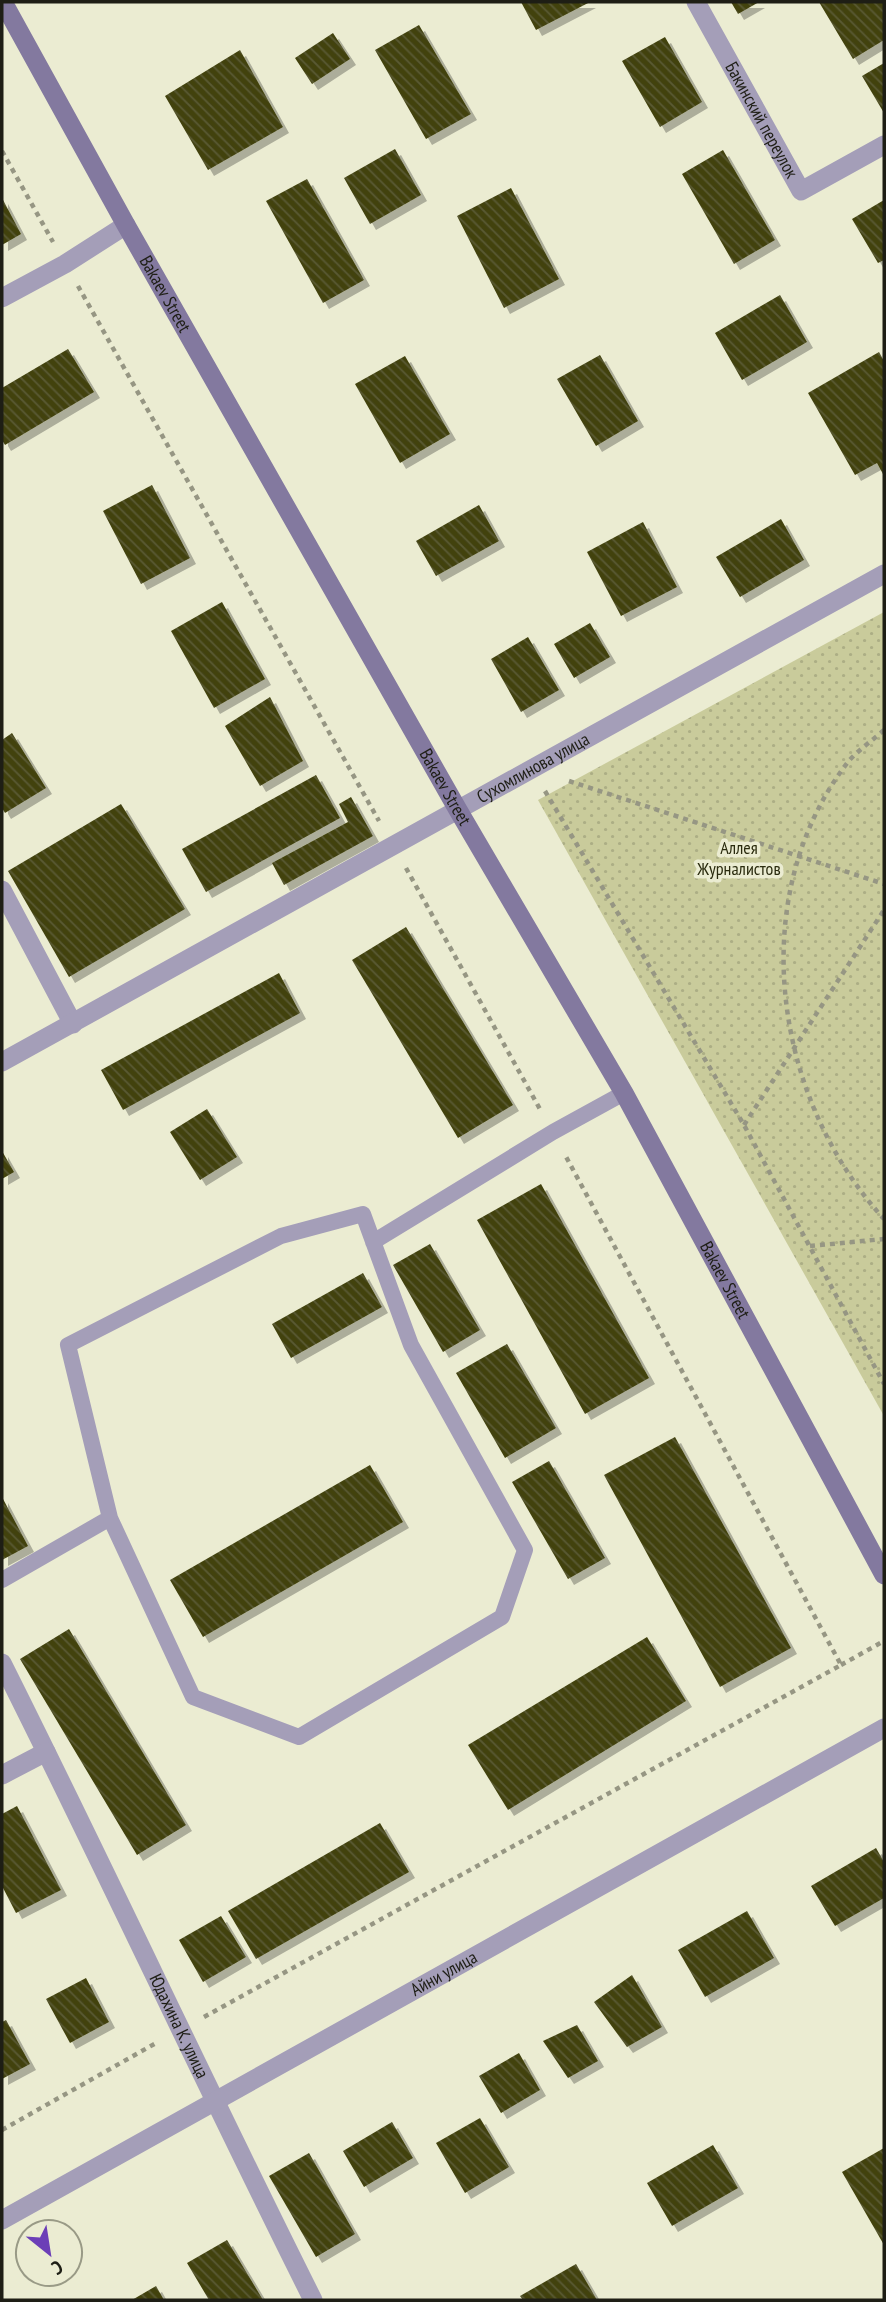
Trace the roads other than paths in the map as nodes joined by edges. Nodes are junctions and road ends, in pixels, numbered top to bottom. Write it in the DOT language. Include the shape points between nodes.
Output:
graph roads {
  1 [pos="3,2"];
  2 [pos="696,2"];
  3 [pos="884,145"];
  4 [pos="126,225"];
  5 [pos="2,298"];
  6 [pos="884,574"];
  7 [pos="458,810"];
  8 [pos="2,890"];
  9 [pos="73,1024"];
  10 [pos="2,1062"];
  11 [pos="624,1093"];
  12 [pos="373,1242"];
  13 [pos="110,1518"];
  14 [pos="884,1575"];
  15 [pos="2,1580"];
  16 [pos="2,1663"];
  17 [pos="884,1728"];
  18 [pos="46,1752"];
  19 [pos="2,1775"];
  20 [pos="213,2100"];
  21 [pos="2,2220"];
  22 [pos="313,2300"];
  1 -- 4 [label="main road, Bakaev Street"];
  2 -- 3 [label="street, Бакинский переулок" via="802,191"];
  4 -- 5 [label="street"];
  4 -- 7 [label="main road, Bakaev Street"];
  6 -- 7 [label="street, Сухомлинова улица"];
  7 -- 9 [label="street, Сухомлинова улица"];
  7 -- 11 [label="main road, Bakaev Street"];
  8 -- 9 [label="street"];
  9 -- 10 [label="street, Сухомлинова улица"];
  11 -- 12 [label="lane"];
  11 -- 14 [label="main road, Bakaev Street"];
  12 -- 13 [label="lane" via="363,1214 281,1236 68,1345"];
  12 -- 13 [label="lane" via="411,1345 525,1550 502,1617 299,1737 193,1697"];
  13 -- 15 [label="lane"];
  16 -- 18 [label="street, Юдахина К. улица"];
  17 -- 20 [label="street, Айни улица"];
  18 -- 19 [label="street"];
  18 -- 20 [label="street, Юдахина К. улица"];
  20 -- 21 [label="street, Айни улица"];
  20 -- 22 [label="street, Юдахина К. улица"];
}
